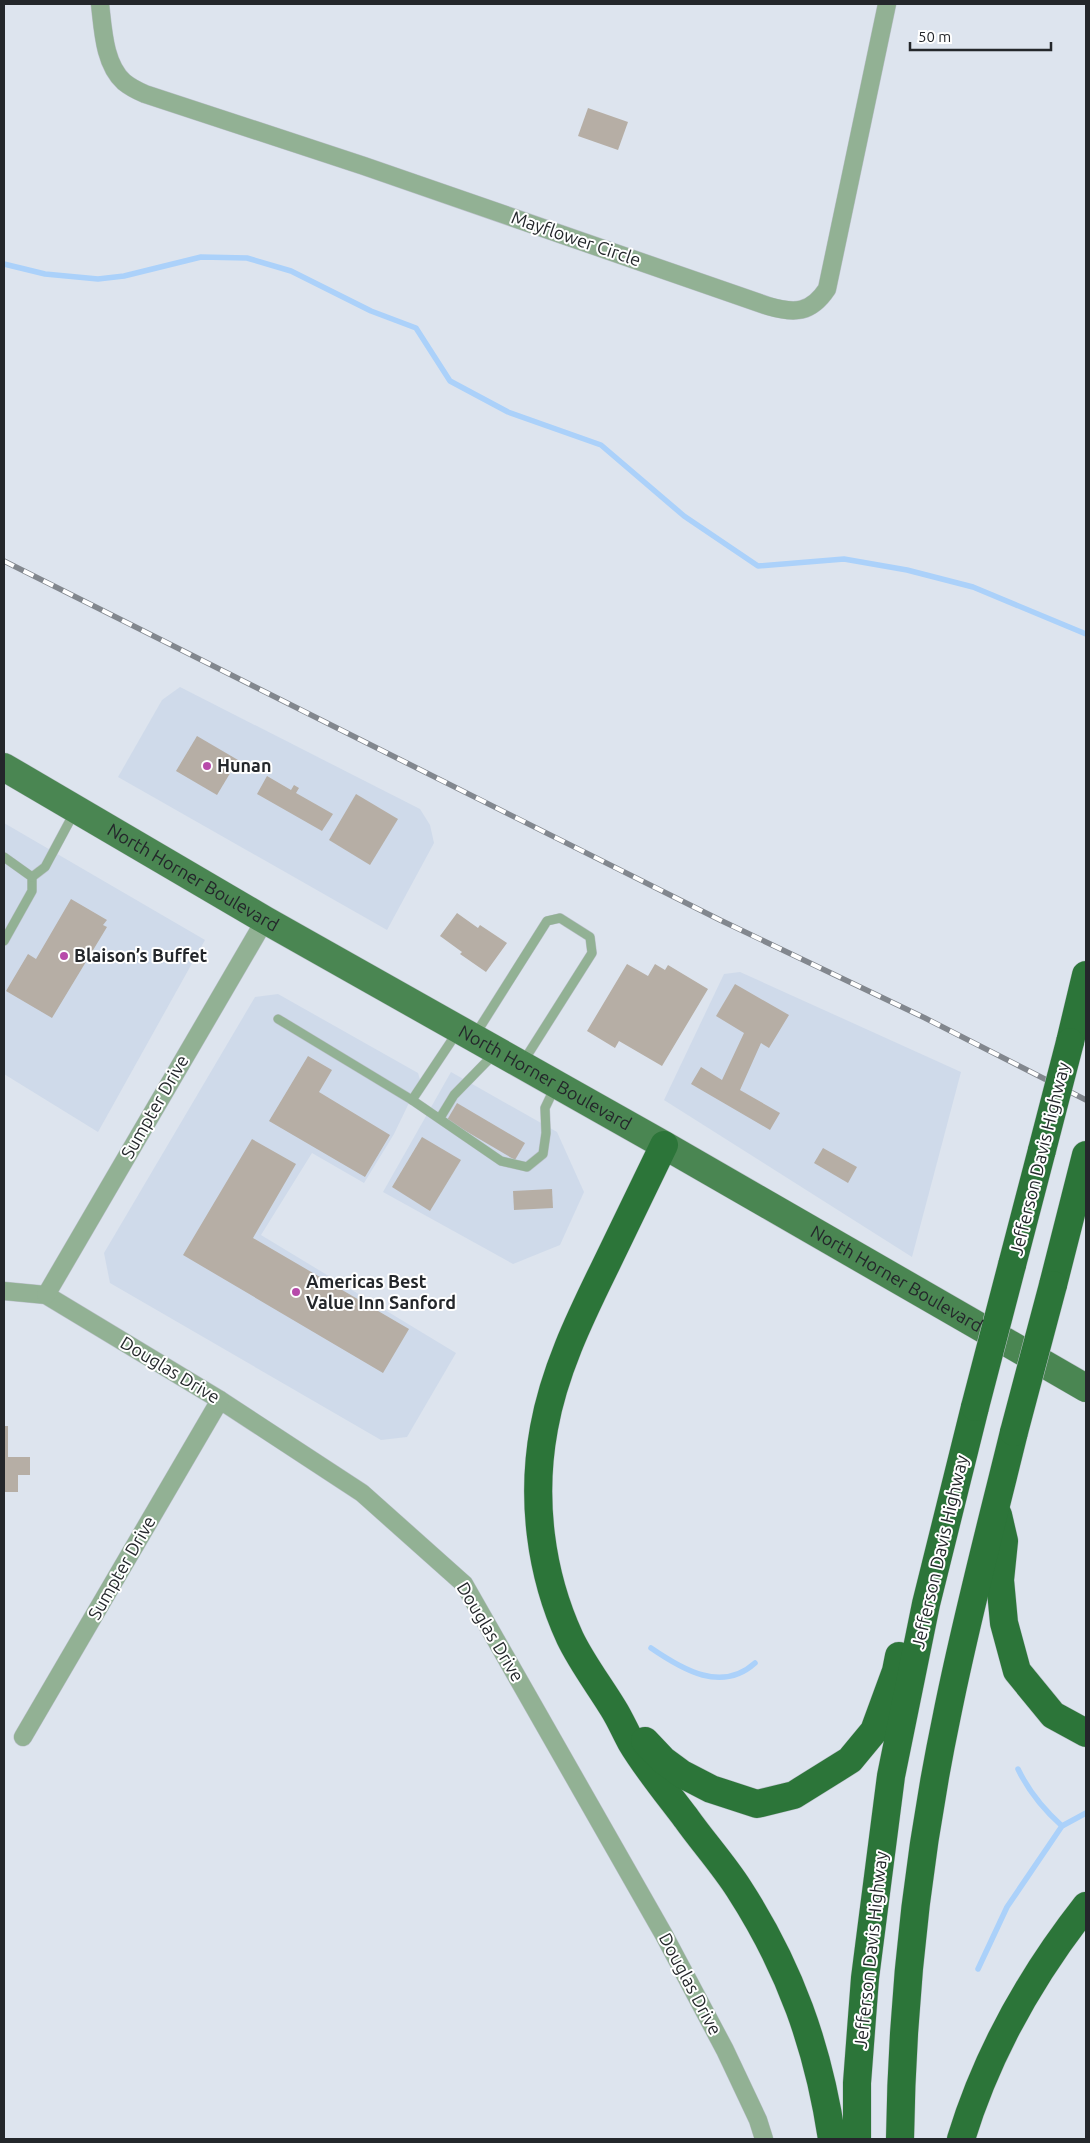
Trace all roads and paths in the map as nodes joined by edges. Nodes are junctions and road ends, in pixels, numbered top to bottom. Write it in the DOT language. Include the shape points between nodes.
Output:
graph roads {
  1 [pos="100,4"];
  2 [pos="887,4"];
  3 [pos="4,769"];
  4 [pos="76,809"];
  5 [pos="4,856"];
  6 [pos="32,876"];
  7 [pos="265,920"];
  8 [pos="4,940"];
  9 [pos="1086,975"];
  10 [pos="278,1019"];
  11 [pos="466,1034"];
  12 [pos="497,1051"];
  13 [pos="522,1065"];
  14 [pos="556,1084"];
  15 [pos="412,1100"];
  16 [pos="440,1118"];
  17 [pos="664,1145"];
  18 [pos="1086,1157"];
  19 [pos="4,1291"];
  20 [pos="46,1294"];
  21 [pos="1086,1388"];
  22 [pos="220,1400"];
  23 [pos="995,1506"];
  24 [pos="946,1521"];
  25 [pos="613,1708"];
  26 [pos="1086,1733"];
  27 [pos="23,1737"];
  28 [pos="1086,1906"];
  29 [pos="764,2139"];
  30 [pos="832,2139"];
  31 [pos="857,2139"];
  32 [pos="900,2139"];
  33 [pos="961,2139"];
  1 -- 2 [label="street, Mayflower Circle" via="112,64 124,81 145,94 374,169 768,306 793,311 814,305 827,289"];
  3 -- 4 [label="main road, North Horner Boulevard"];
  4 -- 6 [label="lane" via="45,867"];
  4 -- 7 [label="main road, North Horner Boulevard"];
  5 -- 6 [label="lane"];
  6 -- 8 [label="lane" via="32,891"];
  7 -- 11 [label="main road, North Horner Boulevard"];
  7 -- 20 [label="street, Sumpter Drive"];
  9 -- 24 [label="highway, Jefferson Davis Highway, bridge"];
  10 -- 15 [label="lane"];
  11 -- 12 [label="main road, North Horner Boulevard"];
  11 -- 13 [label="lane" via="547,921 560,918 590,937 592,953"];
  11 -- 15 [label="lane"];
  12 -- 13 [label="main road, North Horner Boulevard"];
  12 -- 16 [label="lane" via="454,1095"];
  13 -- 14 [label="main road, North Horner Boulevard"];
  14 -- 16 [label="lane" via="545,1108 543,1154 527,1167 501,1160"];
  14 -- 17 [label="main road, North Horner Boulevard"];
  15 -- 16 [label="lane"];
  17 -- 21 [label="main road, North Horner Boulevard"];
  17 -- 25 [label="highway" via="571,1337 544,1427 540,1461 539,1520 543,1551 559,1612 590,1674"];
  18 -- 23 [label="highway, bridge"];
  19 -- 20 [label="street, Douglas Drive"];
  20 -- 22 [label="street, Douglas Drive"];
  22 -- 27 [label="street, Sumpter Drive"];
  22 -- 29 [label="street, Douglas Drive" via="362,1493 464,1584 664,1936 725,2050"];
  23 -- 26 [label="highway" via="1004,1541 1000,1580 1004,1624 1017,1671 1053,1715"];
  23 -- 32 [label="highway" via="947,1715 926,1832 906,2006"];
  24 -- 25 [label="highway" via="910,1598 896,1670 874,1731 850,1760 794,1795 757,1804 711,1788 682,1774 663,1760"];
  24 -- 31 [label="highway, Jefferson Davis Highway" via="891,1776 865,1978 857,2083"];
  25 -- 30 [label="highway" via="632,1744 738,1888 778,1958 812,2044 824,2087"];
  28 -- 33 [label="highway" via="1045,1961 1010,2020 984,2074"];
}
